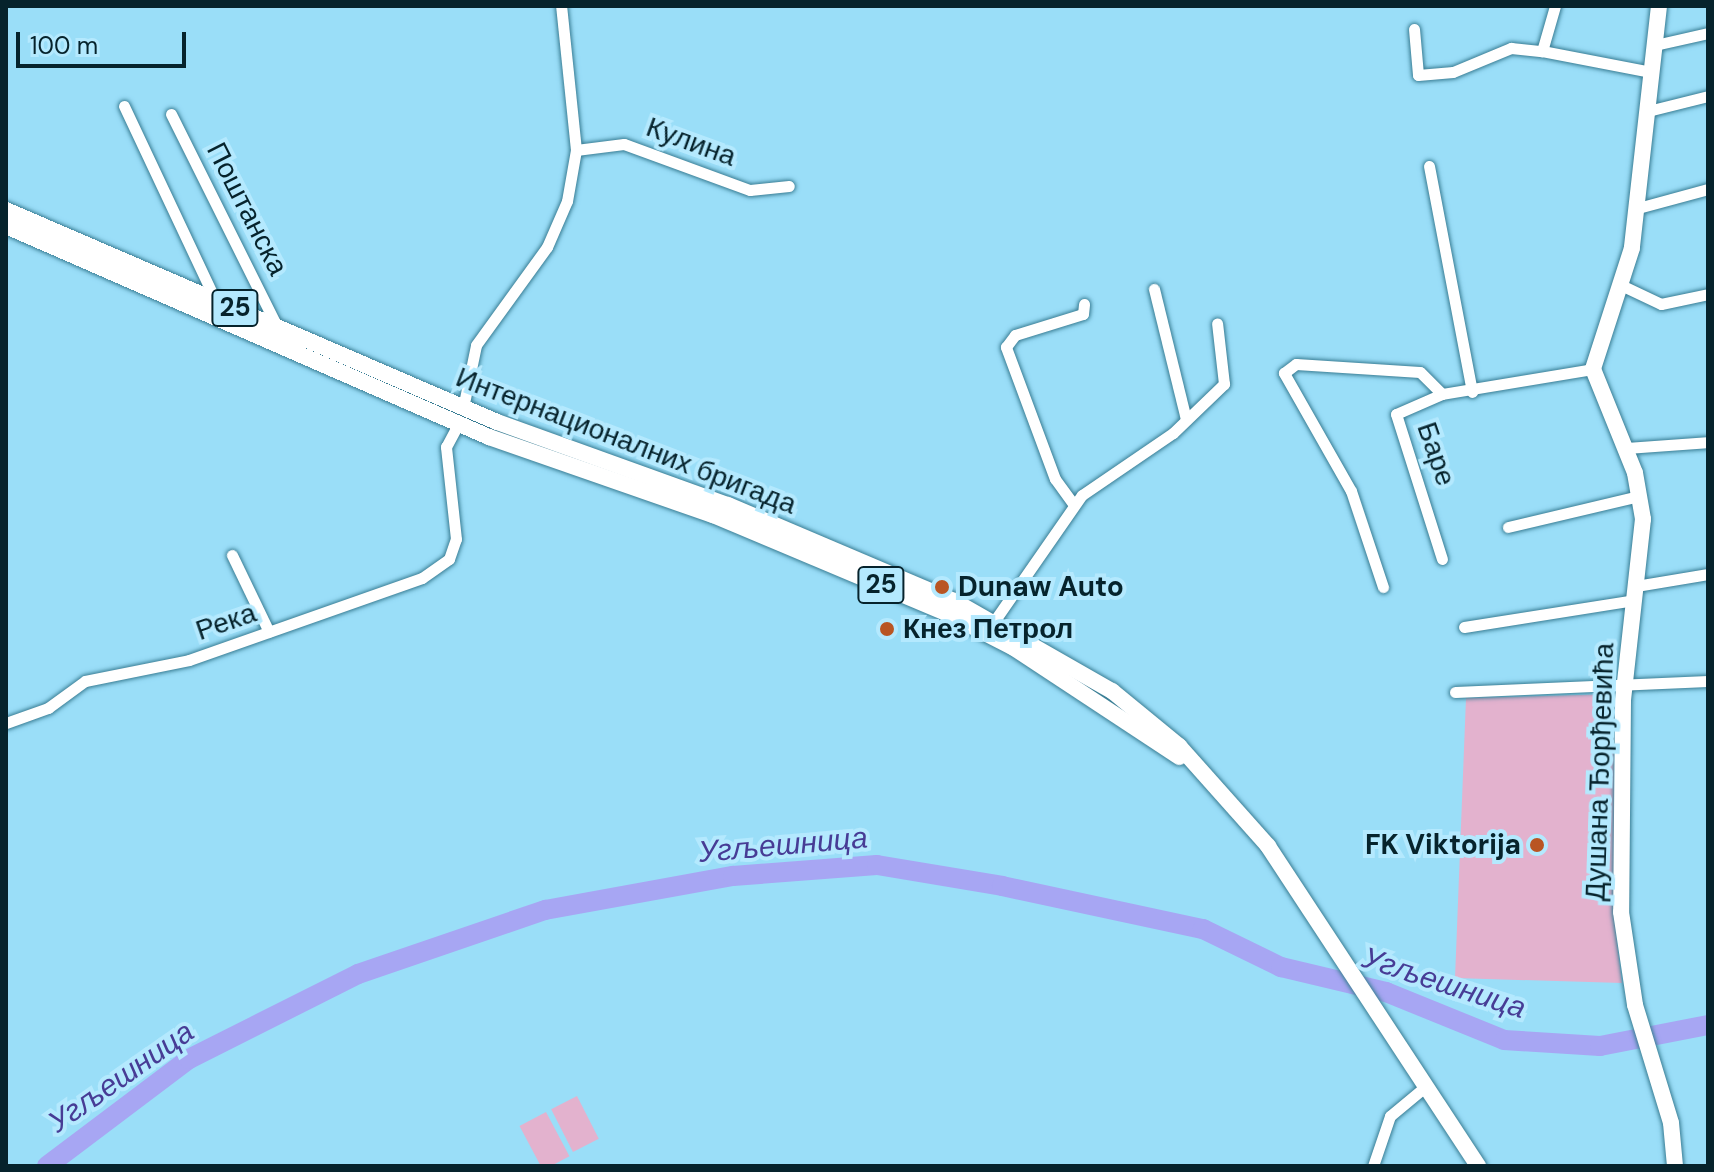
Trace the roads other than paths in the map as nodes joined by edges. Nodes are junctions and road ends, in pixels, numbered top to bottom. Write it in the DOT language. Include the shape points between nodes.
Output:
graph roads {
  1 [pos="561,6"];
  2 [pos="1555,6"];
  3 [pos="1659,6"];
  4 [pos="1414,29"];
  5 [pos="1708,33"];
  6 [pos="1655,45"];
  7 [pos="1542,51"];
  8 [pos="1651,72"];
  9 [pos="1708,96"];
  10 [pos="124,106"];
  11 [pos="1648,111"];
  12 [pos="171,114"];
  13 [pos="576,150"];
  14 [pos="1429,166"];
  15 [pos="789,186"];
  16 [pos="1708,189"];
  17 [pos="1638,208"];
  18 [pos="6,210"];
  19 [pos="6,226"];
  20 [pos="1623,286"];
  21 [pos="1154,289"];
  22 [pos="1708,294"];
  23 [pos="215,299"];
  24 [pos="1084,304"];
  25 [pos="1217,323"];
  26 [pos="277,327"];
  27 [pos="1593,369"];
  28 [pos="1472,392"];
  29 [pos="1442,394"];
  30 [pos="460,416"];
  31 [pos="1186,419"];
  32 [pos="1708,442"];
  33 [pos="1625,448"];
  34 [pos="1639,496"];
  35 [pos="1074,505"];
  36 [pos="1508,527"];
  37 [pos="232,555"];
  38 [pos="1442,559"];
  39 [pos="1708,574"];
  40 [pos="1383,587"];
  41 [pos="1635,593"];
  42 [pos="995,620"];
  43 [pos="1464,627"];
  44 [pos="269,632"];
  45 [pos="1708,681"];
  46 [pos="1624,687"];
  47 [pos="1455,692"];
  48 [pos="6,723"];
  49 [pos="1197,769"];
  50 [pos="1426,1086"];
  51 [pos="1373,1166"];
  52 [pos="1478,1166"];
  53 [pos="1675,1166"];
  1 -- 13 [label="street"];
  2 -- 7 [label="street"];
  3 -- 6 [label="main road"];
  4 -- 7 [label="street" via="1418,75 1433,77 1488,53"];
  5 -- 6 [label="street"];
  6 -- 8 [label="main road"];
  7 -- 8 [label="street"];
  8 -- 11 [label="main road"];
  9 -- 11 [label="street"];
  10 -- 23 [label="street"];
  11 -- 17 [label="main road"];
  12 -- 26 [label="street, Поштанска"];
  13 -- 15 [label="street, Кулина" via="624,144 750,190"];
  13 -- 30 [label="street" via="567,201 547,247 476,345"];
  14 -- 28 [label="street"];
  16 -- 17 [label="street"];
  17 -- 20 [label="main road"];
  18 -- 23 [label="main road, Интернационалних бригада / 25"];
  19 -- 30 [label="main road, Интернационалних бригада / 25"];
  20 -- 22 [label="street" via="1661,304"];
  20 -- 27 [label="main road" via="1602,326"];
  21 -- 31 [label="street"];
  23 -- 26 [label="main road, Интернационалних бригада / 25"];
  24 -- 35 [label="street" via="1083,314 1015,335 1006,347 1055,479"];
  25 -- 31 [label="street" via="1227,377"];
  26 -- 30 [label="main road, Интернационалних бригада / 25"];
  27 -- 28 [label="street"];
  27 -- 33 [label="main road, Душана Ђорђевића"];
  28 -- 29 [label="street"];
  29 -- 38 [label="street, Баре" via="1396,414"];
  29 -- 40 [label="street" via="1420,372 1296,364 1284,373 1351,491"];
  30 -- 42 [label="main road, Интернационалних бригада / 25" via="728,505"];
  30 -- 44 [label="street, Река" via="446,447 454,549 408,585"];
  30 -- 49 [label="main road, Интернационалних бригада / 25" via="946,613 1014,648"];
  31 -- 35 [label="street"];
  32 -- 33 [label="street"];
  33 -- 34 [label="main road, Душана Ђорђевића"];
  34 -- 36 [label="street"];
  34 -- 41 [label="main road, Душана Ђорђевића"];
  35 -- 42 [label="street"];
  37 -- 44 [label="street"];
  39 -- 41 [label="street"];
  41 -- 43 [label="street"];
  41 -- 46 [label="main road, Душана Ђорђевића"];
  42 -- 49 [label="main road, Интернационалних бригада / 25" via="1112,691"];
  44 -- 48 [label="street, Река" via="165,667 85,681 48,708"];
  45 -- 46 [label="street"];
  46 -- 47 [label="street"];
  46 -- 53 [label="main road, Душана Ђорђевића" via="1621,912 1635,1005"];
  49 -- 50 [label="main road, Интернационалних бригада / 25" via="1268,846"];
  50 -- 51 [label="street" via="1386,1122"];
  50 -- 52 [label="main road, Интернационалних бригада / 25"];
}
